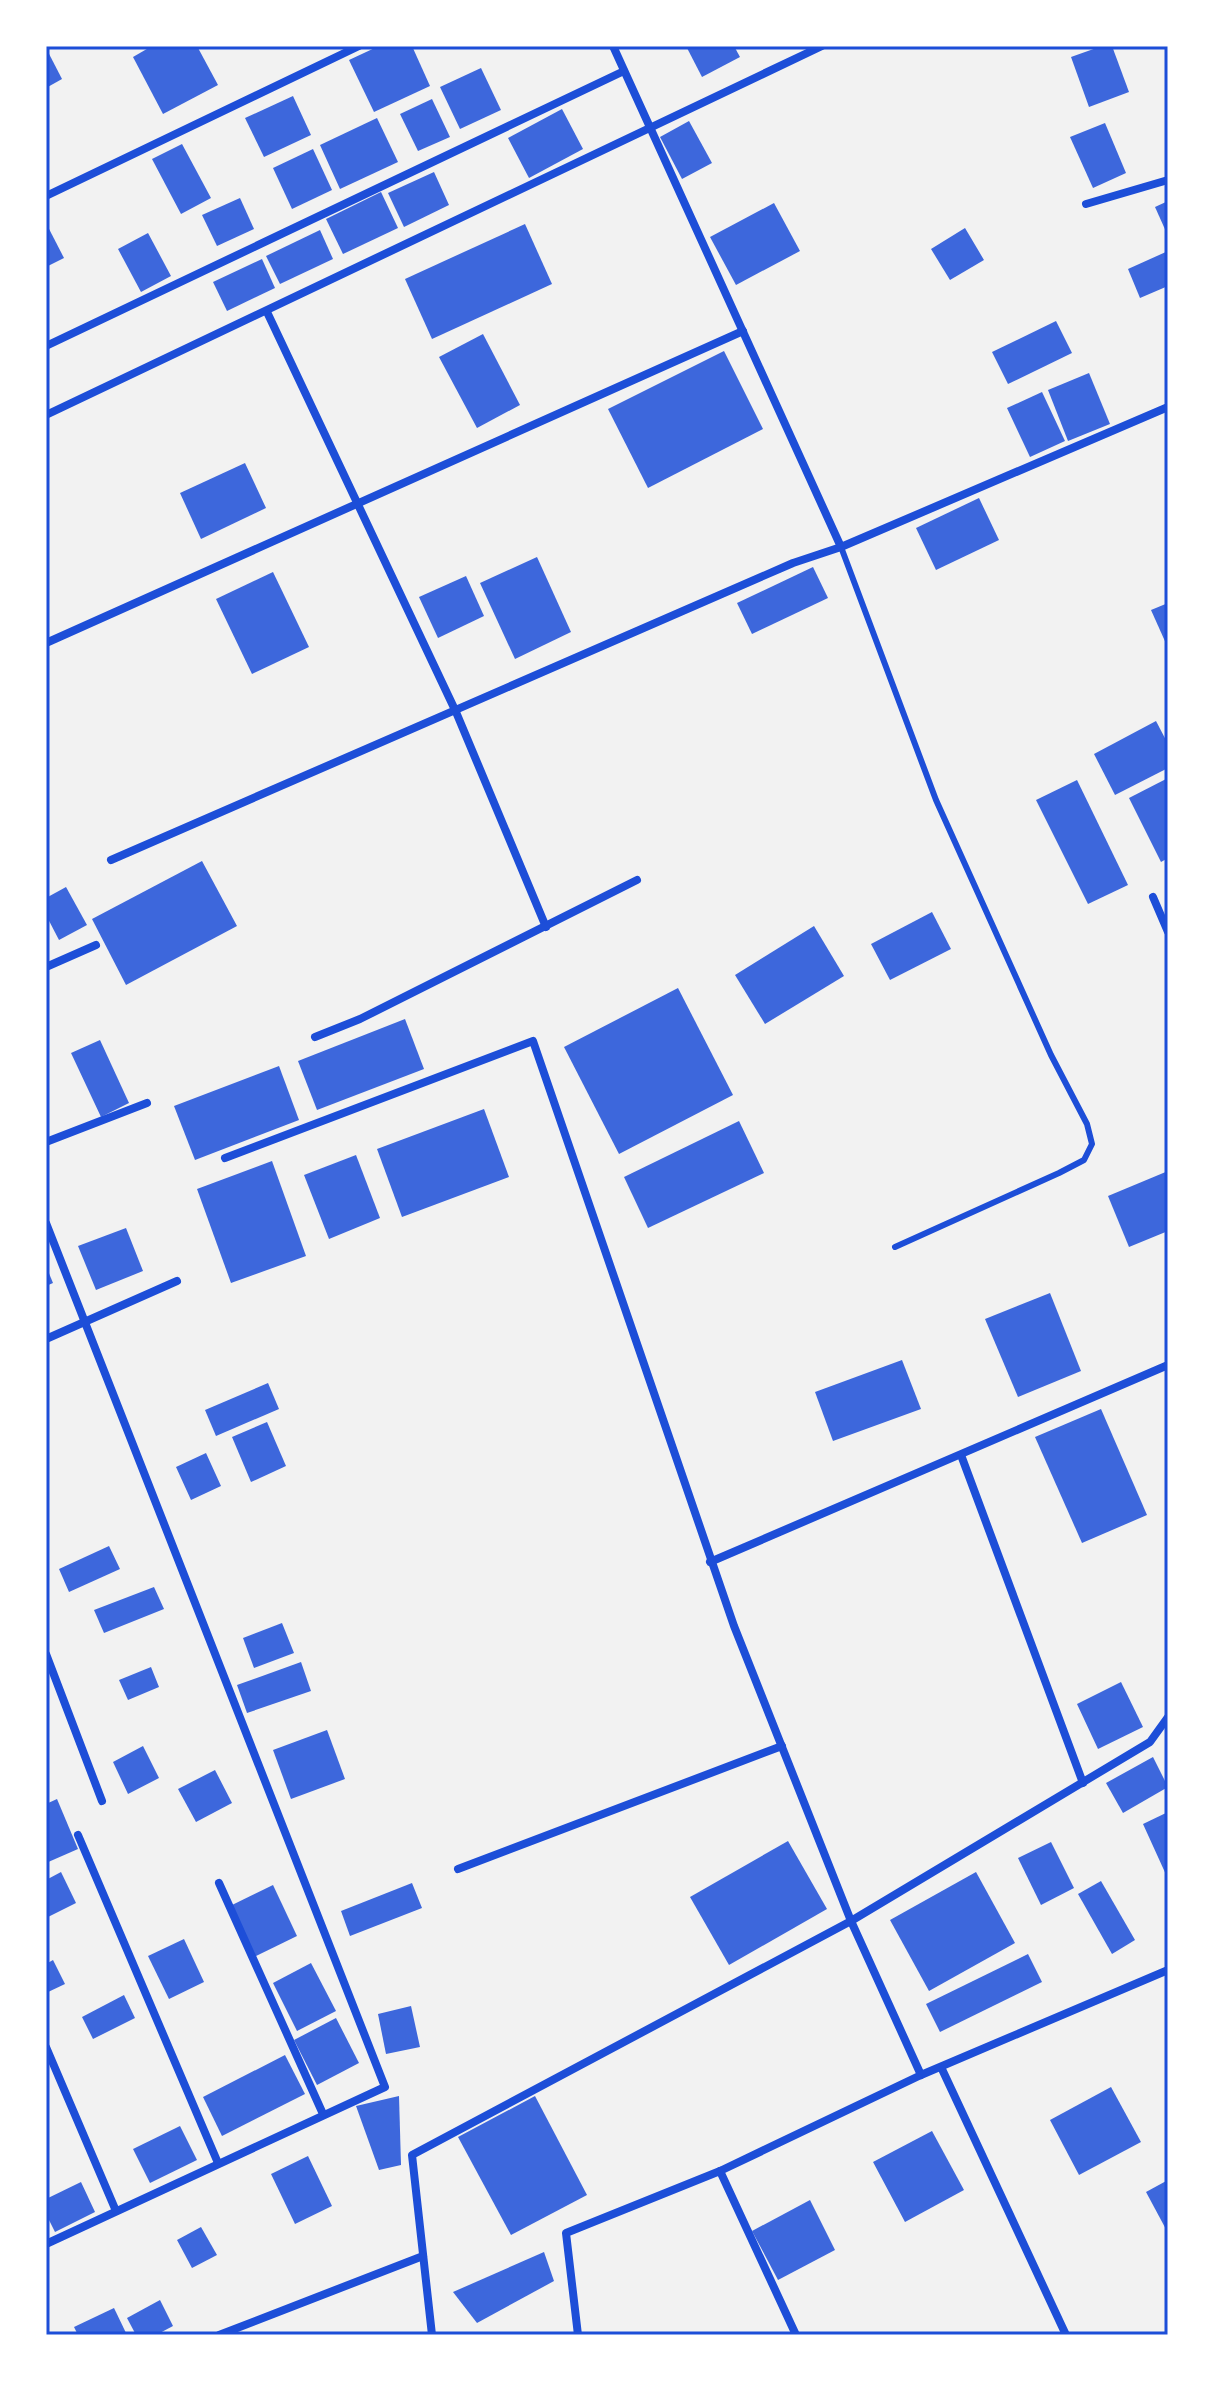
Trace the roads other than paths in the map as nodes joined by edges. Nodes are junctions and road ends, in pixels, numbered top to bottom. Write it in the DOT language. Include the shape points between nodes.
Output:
graph roads {
  1 [pos="359,46"];
  2 [pos="613,46"];
  3 [pos="822,46"];
  4 [pos="624,71"];
  5 [pos="650,129"];
  6 [pos="1168,180"];
  7 [pos="46,196"];
  8 [pos="1086,204"];
  9 [pos="267,312"];
  10 [pos="743,331"];
  11 [pos="46,346"];
  12 [pos="1168,407"];
  13 [pos="46,415"];
  14 [pos="356,504"];
  15 [pos="841,547"];
  16 [pos="46,643"];
  17 [pos="456,712"];
  18 [pos="111,860"];
  19 [pos="637,880"];
  20 [pos="1153,897"];
  21 [pos="546,927"];
  22 [pos="1168,932"];
  23 [pos="96,945"];
  24 [pos="46,967"];
  25 [pos="315,1037"];
  26 [pos="147,1103"];
  27 [pos="46,1142"];
  28 [pos="225,1158"];
  29 [pos="46,1223"];
  30 [pos="895,1247"];
  31 [pos="177,1281"];
  32 [pos="85,1320"];
  33 [pos="46,1339"];
  34 [pos="1168,1365"];
  35 [pos="961,1455"];
  36 [pos="710,1562"];
  37 [pos="46,1654"];
  38 [pos="1168,1717"];
  39 [pos="782,1746"];
  40 [pos="1083,1783"];
  41 [pos="102,1801"];
  42 [pos="78,1835"];
  43 [pos="458,1869"];
  44 [pos="219,1883"];
  45 [pos="851,1921"];
  46 [pos="1168,1970"];
  47 [pos="46,2047"];
  48 [pos="941,2067"];
  49 [pos="921,2075"];
  50 [pos="323,2114"];
  51 [pos="218,2163"];
  52 [pos="720,2171"];
  53 [pos="116,2211"];
  54 [pos="46,2244"];
  55 [pos="423,2256"];
  56 [pos="219,2335"];
  57 [pos="432,2335"];
  58 [pos="578,2335"];
  59 [pos="796,2335"];
  60 [pos="1066,2335"];
  1 -- 7 [label="street"];
  2 -- 4 [label="street"];
  3 -- 5 [label="street"];
  4 -- 5 [label="street"];
  4 -- 11 [label="street"];
  5 -- 9 [label="street"];
  5 -- 10 [label="street"];
  6 -- 8 [label="street"];
  9 -- 13 [label="street"];
  9 -- 14 [label="street"];
  10 -- 14 [label="street"];
  10 -- 15 [label="street"];
  12 -- 15 [label="street"];
  14 -- 16 [label="street"];
  14 -- 17 [label="street"];
  15 -- 17 [label="street" via="793,563"];
  15 -- 30 [label="lane" via="936,800 1092,1144 1084,1160"];
  17 -- 18 [label="street"];
  17 -- 21 [label="street"];
  19 -- 21 [label="street"];
  20 -- 22 [label="street"];
  21 -- 25 [label="street"];
  23 -- 24 [label="street"];
  26 -- 27 [label="street"];
  28 -- 36 [label="street" via="533,1041"];
  29 -- 32 [label="street"];
  31 -- 32 [label="street"];
  32 -- 33 [label="street"];
  32 -- 50 [label="street" via="385,2087"];
  34 -- 35 [label="street"];
  35 -- 36 [label="street"];
  35 -- 40 [label="street"];
  36 -- 39 [label="street"];
  37 -- 41 [label="street"];
  38 -- 40 [label="street" via="1150,1742"];
  39 -- 43 [label="street"];
  39 -- 45 [label="street"];
  40 -- 45 [label="street"];
  42 -- 51 [label="street"];
  44 -- 50 [label="street"];
  45 -- 49 [label="street"];
  45 -- 55 [label="street" via="412,2155"];
  46 -- 48 [label="street"];
  47 -- 53 [label="street"];
  48 -- 49 [label="street"];
  48 -- 60 [label="street"];
  49 -- 52 [label="street"];
  50 -- 51 [label="street"];
  51 -- 53 [label="street"];
  52 -- 58 [label="street" via="566,2233"];
  52 -- 59 [label="street"];
  53 -- 54 [label="street"];
  55 -- 56 [label="street"];
  55 -- 57 [label="street"];
}
